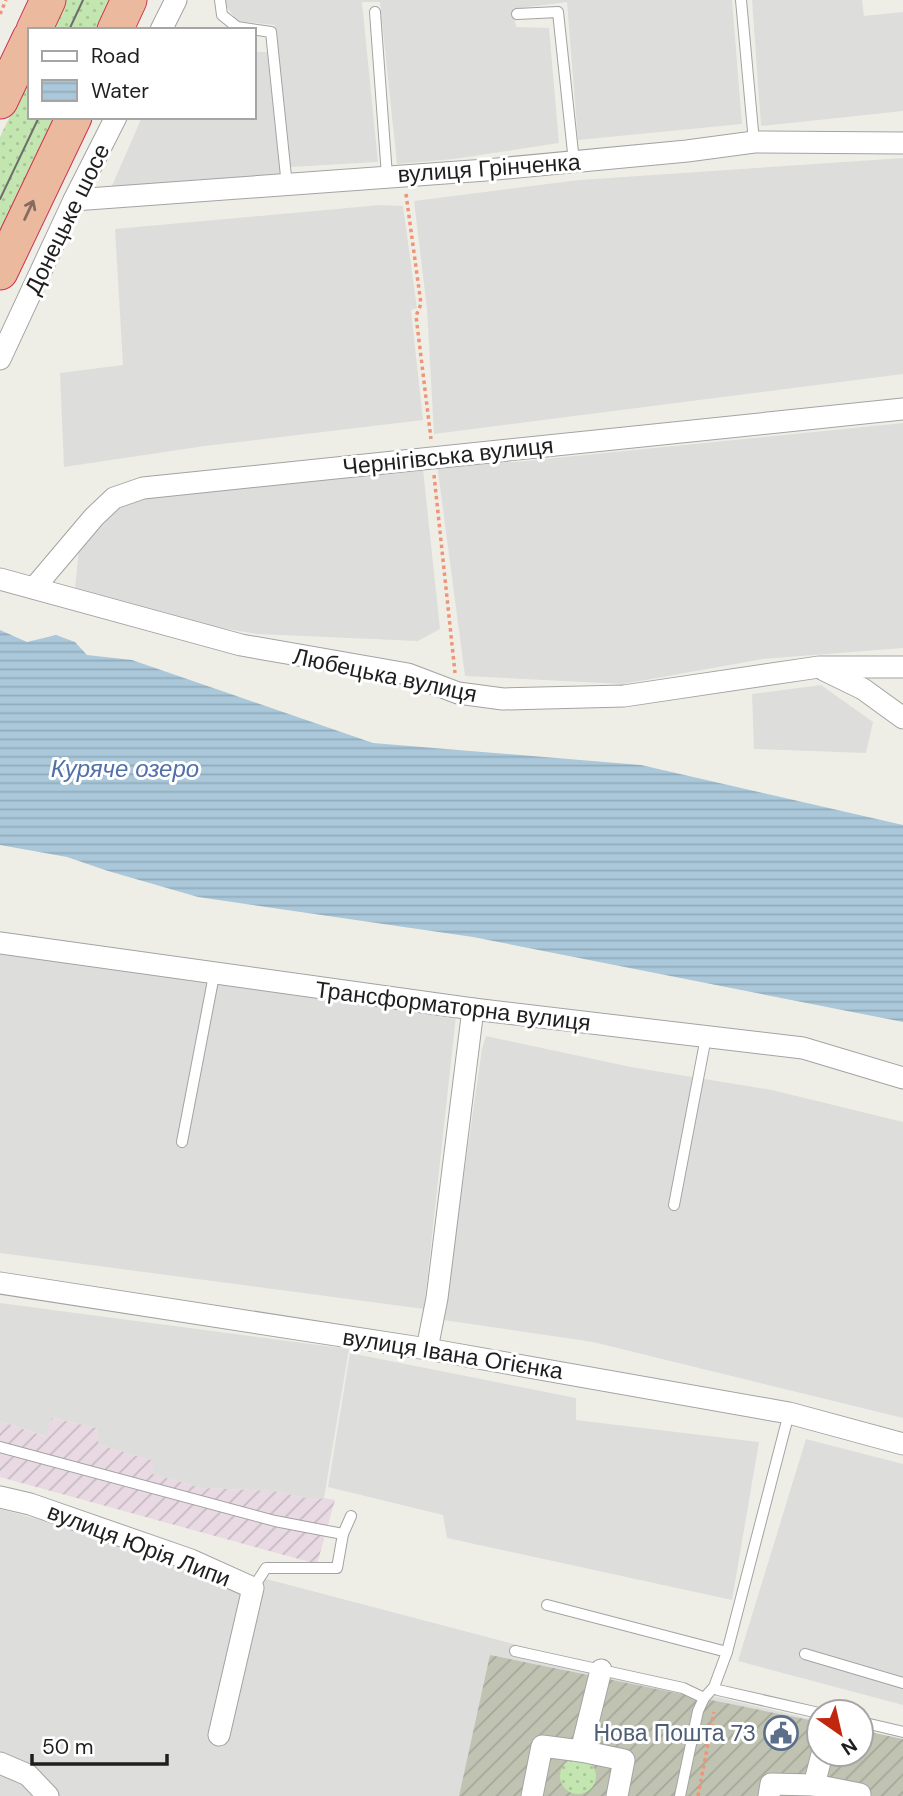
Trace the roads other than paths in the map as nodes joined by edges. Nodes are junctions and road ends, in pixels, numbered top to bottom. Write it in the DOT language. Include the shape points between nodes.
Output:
graph roads {
  1 [pos="48,0"];
  2 [pos="129,0"];
  3 [pos="176,0"];
  4 [pos="220,0"];
  5 [pos="741,0"];
  6 [pos="375,12"];
  7 [pos="517,14"];
  8 [pos="35,28"];
  9 [pos="116,28"];
  10 [pos="162,28"];
  11 [pos="244,28"];
  12 [pos="256,30"];
  13 [pos="28,42"];
  14 [pos="0,101"];
  15 [pos="73,119"];
  16 [pos="115,119"];
  17 [pos="754,142"];
  18 [pos="903,143"];
  19 [pos="575,162"];
  20 [pos="396,176"];
  21 [pos="287,186"];
  22 [pos="74,200"];
  23 [pos="0,272"];
  24 [pos="0,359"];
  25 [pos="903,409"];
  26 [pos="0,579"];
  27 [pos="34,589"];
  28 [pos="819,667"];
  29 [pos="903,667"];
  30 [pos="903,718"];
  31 [pos="0,943"];
  32 [pos="214,975"];
  33 [pos="473,1009"];
  34 [pos="706,1037"];
  35 [pos="903,1078"];
  36 [pos="182,1143"];
  37 [pos="674,1205"];
  38 [pos="0,1283"];
  39 [pos="427,1349"];
  40 [pos="789,1413"];
  41 [pos="903,1444"];
  42 [pos="0,1447"];
  43 [pos="0,1497"];
  44 [pos="351,1516"];
  45 [pos="343,1534"];
  46 [pos="253,1588"];
  47 [pos="547,1605"];
  48 [pos="515,1651"];
  49 [pos="727,1652"];
  50 [pos="805,1654"];
  51 [pos="601,1670"];
  52 [pos="903,1683"];
  53 [pos="716,1689"];
  54 [pos="704,1698"];
  55 [pos="805,1710"];
  56 [pos="875,1725"];
  57 [pos="903,1732"];
  58 [pos="219,1735"];
  59 [pos="581,1751"];
  60 [pos="0,1763"];
  61 [pos="818,1768"];
  62 [pos="814,1785"];
  63 [pos="48,1796"];
  64 [pos="532,1796"];
  65 [pos="617,1796"];
  66 [pos="680,1796"];
  67 [pos="769,1796"];
  68 [pos="860,1796"];
  1 -- 8 [label="highway"];
  2 -- 9 [label="highway"];
  3 -- 10 [label="street"];
  4 -- 11 [label="lane" via="222,15"];
  5 -- 17 [label="lane"];
  6 -- 20 [label="lane"];
  7 -- 19 [label="lane" via="558,12"];
  12 -- 21 [label="lane" via="271,32"];
  13 -- 14 [label="highway"];
  23 -- 15 [label="highway, Донецьке шосе, one-way"];
  16 -- 22 [label="street, Донецьке шосе"];
  17 -- 18 [label="street, вулиця Грінченка"];
  17 -- 19 [label="street, вулиця Грінченка"];
  19 -- 20 [label="street, вулиця Грінченка"];
  20 -- 21 [label="street, вулиця Грінченка"];
  21 -- 22 [label="street, вулиця Грінченка"];
  22 -- 24 [label="street, Донецьке шосе"];
  25 -- 27 [label="street, Чернігівська вулиця" via="143,488 114,498 94,516"];
  26 -- 27 [label="street, Любецька вулиця"];
  27 -- 28 [label="street, Любецька вулиця" via="241,645 408,674 457,694 503,699 624,696"];
  28 -- 29 [label="street, Любецька вулиця"];
  28 -- 30 [label="street" via="863,689"];
  31 -- 32 [label="street, Трансформаторна вулиця"];
  32 -- 33 [label="street, Трансформаторна вулиця"];
  32 -- 36 [label="lane"];
  33 -- 34 [label="street, Трансформаторна вулиця"];
  33 -- 39 [label="street"];
  34 -- 35 [label="street, Трансформаторна вулиця" via="803,1048"];
  34 -- 37 [label="lane"];
  38 -- 39 [label="street, вулиця Івана Огієнка"];
  39 -- 40 [label="street, вулиця Івана Огієнка"];
  40 -- 41 [label="street, вулиця Івана Огієнка"];
  40 -- 49 [label="lane"];
  42 -- 45 [label="lane" via="275,1521"];
  43 -- 46 [label="street, вулиця Юрія Липи" via="191,1560"];
  44 -- 45 [label="lane"];
  45 -- 46 [label="lane" via="337,1568 266,1568"];
  46 -- 58 [label="street, вулиця Юрія Липи"];
  47 -- 49 [label="lane"];
  48 -- 51 [label="lane"];
  49 -- 53 [label="lane"];
  50 -- 52 [label="lane"];
  51 -- 54 [label="lane" via="683,1688"];
  51 -- 59 [label="street"];
  53 -- 54 [label="lane"];
  53 -- 55 [label="lane"];
  54 -- 66 [label="lane"];
  56 -- 57 [label="lane"];
  59 -- 64 [label="street" via="542,1746"];
  59 -- 65 [label="street" via="624,1760"];
  60 -- 63 [label="street" via="28,1775"];
  61 -- 62 [label="street"];
  62 -- 67 [label="street" via="771,1784"];
  62 -- 68 [label="street"];
}
